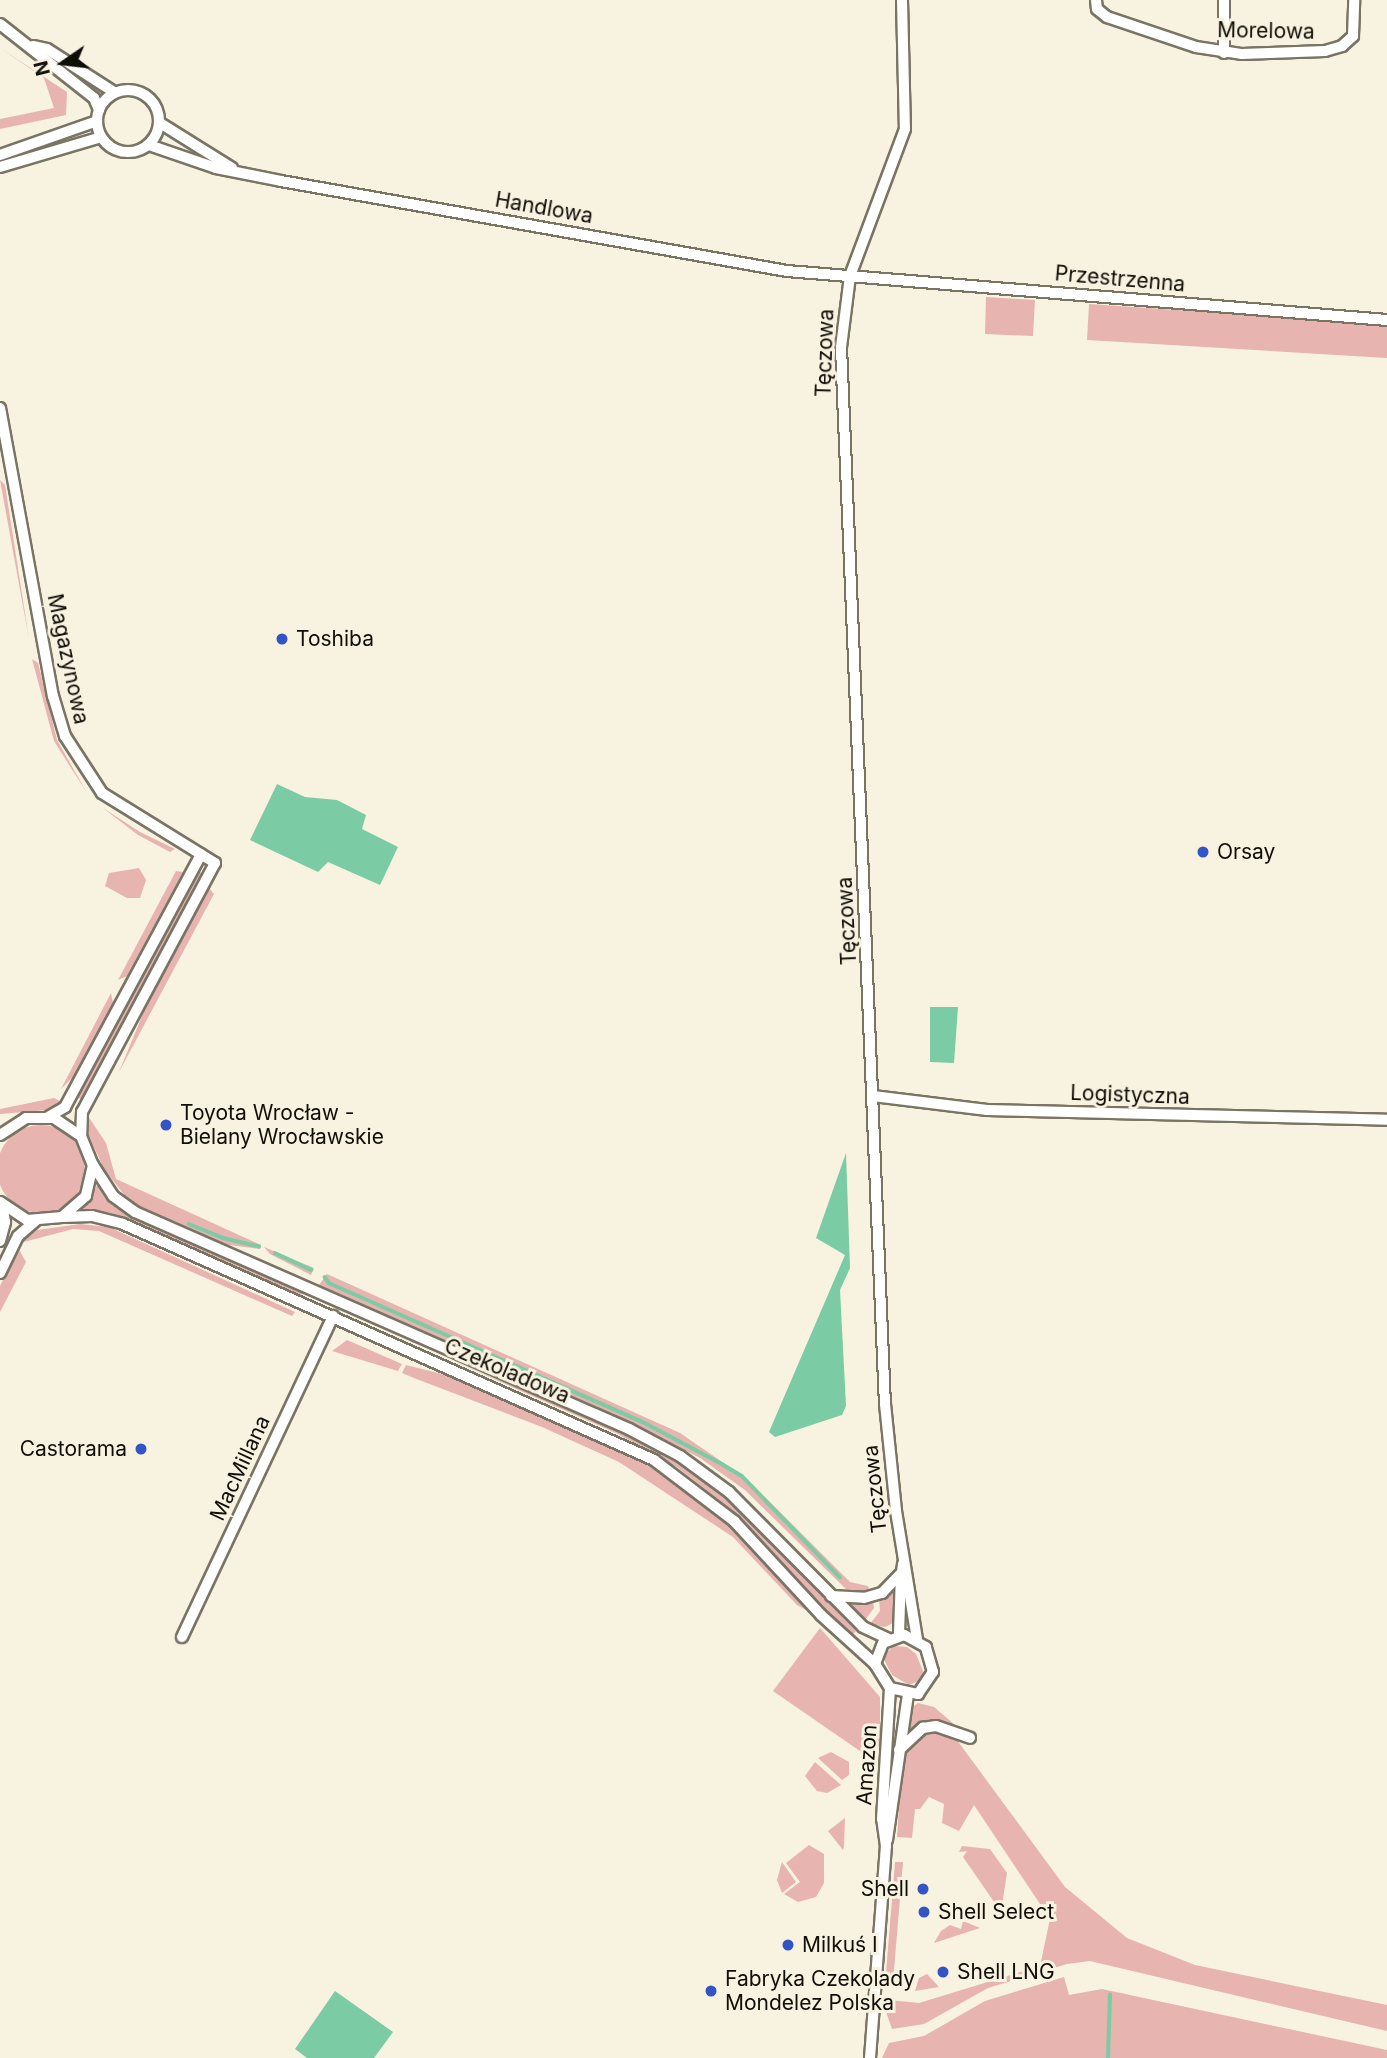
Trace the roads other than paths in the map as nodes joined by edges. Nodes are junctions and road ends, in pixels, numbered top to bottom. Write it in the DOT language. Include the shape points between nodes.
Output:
graph roads {
  1 [pos="902,0"];
  2 [pos="1096,0"];
  3 [pos="1224,0"];
  4 [pos="1354,0"];
  5 [pos="0,24"];
  6 [pos="33,46"];
  7 [pos="1224,53"];
  8 [pos="114,92"];
  9 [pos="98,115"];
  10 [pos="160,123"];
  11 [pos="101,137"];
  12 [pos="149,145"];
  13 [pos="0,155"];
  14 [pos="0,167"];
  15 [pos="232,168"];
  16 [pos="850,276"];
  17 [pos="1387,320"];
  18 [pos="0,408"];
  19 [pos="201,854"];
  20 [pos="873,1096"];
  21 [pos="48,1117"];
  22 [pos="26,1118"];
  23 [pos="1387,1120"];
  24 [pos="0,1121"];
  25 [pos="0,1135"];
  26 [pos="81,1136"];
  27 [pos="93,1165"];
  28 [pos="1,1203"];
  29 [pos="62,1217"];
  30 [pos="35,1221"];
  31 [pos="0,1241"];
  32 [pos="0,1273"];
  33 [pos="333,1316"];
  34 [pos="902,1568"];
  35 [pos="831,1596"];
  36 [pos="182,1637"];
  37 [pos="894,1637"];
  38 [pos="917,1639"];
  39 [pos="875,1664"];
  40 [pos="890,1688"];
  41 [pos="908,1695"];
  42 [pos="971,1738"];
  43 [pos="897,1752"];
  44 [pos="886,1846"];
  45 [pos="870,2058"];
  1 -- 16 [label="street, Tęczowa" via="905,129"];
  2 -- 7 [label="street, Morelowa" via="1097,9 1107,18"];
  3 -- 7 [label="street"];
  4 -- 7 [label="street, Morelowa" via="1355,27 1350,41 1335,50"];
  5 -- 6 [label="street"];
  6 -- 8 [label="street" via="47,49"];
  6 -- 9 [label="street" via="94,98"];
  8 -- 9 [label="street"];
  8 -- 10 [label="street" via="131,90 149,96"];
  9 -- 11 [label="street"];
  9 -- 13 [label="street"];
  10 -- 12 [label="street"];
  10 -- 15 [label="street, Handlowa"];
  11 -- 12 [label="street" via="118,151"];
  11 -- 14 [label="street"];
  12 -- 15 [label="street, Handlowa" via="216,168"];
  15 -- 16 [label="street, Handlowa" via="281,181 774,269"];
  16 -- 17 [label="street, Przestrzenna"];
  16 -- 20 [label="street, Tęczowa" via="842,384"];
  18 -- 19 [label="street, Magazynowa" via="52,696 65,736 102,793"];
  19 -- 21 [label="street" via="65,1107"];
  19 -- 26 [label="street, Magazynowa" via="215,863 82,1112"];
  20 -- 23 [label="street, Logistyczna" via="987,1110"];
  20 -- 34 [label="street, Tęczowa" via="885,1405"];
  21 -- 22 [label="street"];
  21 -- 26 [label="street" via="66,1123"];
  22 -- 24 [label="street"];
  22 -- 25 [label="street"];
  26 -- 27 [label="street, Czekoladowa"];
  27 -- 29 [label="street" via="86,1196"];
  27 -- 35 [label="street, Czekoladowa" via="113,1196 135,1212 663,1446 729,1492"];
  28 -- 30 [label="street"];
  28 -- 31 [label="street" via="5,1222"];
  29 -- 30 [label="street, Czekoladowa"];
  29 -- 33 [label="street, Czekoladowa" via="106,1218"];
  30 -- 32 [label="street" via="18,1236"];
  33 -- 36 [label="street, MacMillana"];
  33 -- 39 [label="street, Czekoladowa" via="654,1460 709,1498 821,1615"];
  34 -- 35 [label="street" via="874,1596"];
  34 -- 37 [label="street"];
  34 -- 38 [label="street, Tęczowa"];
  35 -- 37 [label="street, Czekoladowa" via="868,1632"];
  37 -- 38 [label="street"];
  37 -- 39 [label="street"];
  38 -- 41 [label="street" via="930,1652 933,1672 918,1694"];
  39 -- 40 [label="street"];
  40 -- 41 [label="street"];
  40 -- 44 [label="street, Amazon" via="882,1819"];
  41 -- 43 [label="street, Amazon"];
  42 -- 43 [label="street" via="936,1726 923,1728"];
  43 -- 44 [label="street, Amazon"];
  44 -- 45 [label="street, Amazon"];
}
